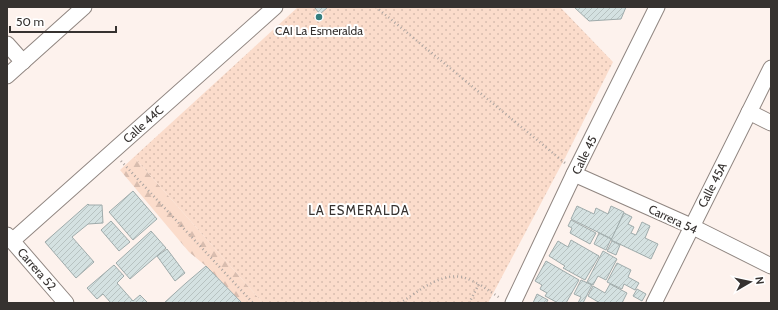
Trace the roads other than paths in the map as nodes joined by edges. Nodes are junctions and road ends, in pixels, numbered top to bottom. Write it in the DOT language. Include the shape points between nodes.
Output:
graph roads {
  1 [pos="84,7"];
  2 [pos="275,7"];
  3 [pos="657,7"];
  4 [pos="7,44"];
  5 [pos="23,62"];
  6 [pos="771,68"];
  7 [pos="7,76"];
  8 [pos="749,112"];
  9 [pos="771,123"];
  10 [pos="574,174"];
  11 [pos="691,226"];
  12 [pos="10,238"];
  13 [pos="771,266"];
  14 [pos="509,302"];
  15 [pos="66,303"];
  16 [pos="654,303"];
  1 -- 5 [label="street"];
  2 -- 12 [label="street, Calle 44C" via="112,152"];
  3 -- 10 [label="street, Calle 45"];
  4 -- 5 [label="street"];
  5 -- 7 [label="street"];
  6 -- 8 [label="street, Calle 45A"];
  8 -- 9 [label="street"];
  8 -- 11 [label="street, Calle 45A"];
  10 -- 11 [label="street, Carrera 54"];
  10 -- 14 [label="street, Calle 45"];
  11 -- 13 [label="street, Carrera 54"];
  11 -- 16 [label="street, Calle 45A"];
  12 -- 15 [label="street, Carrera 52"];
}
